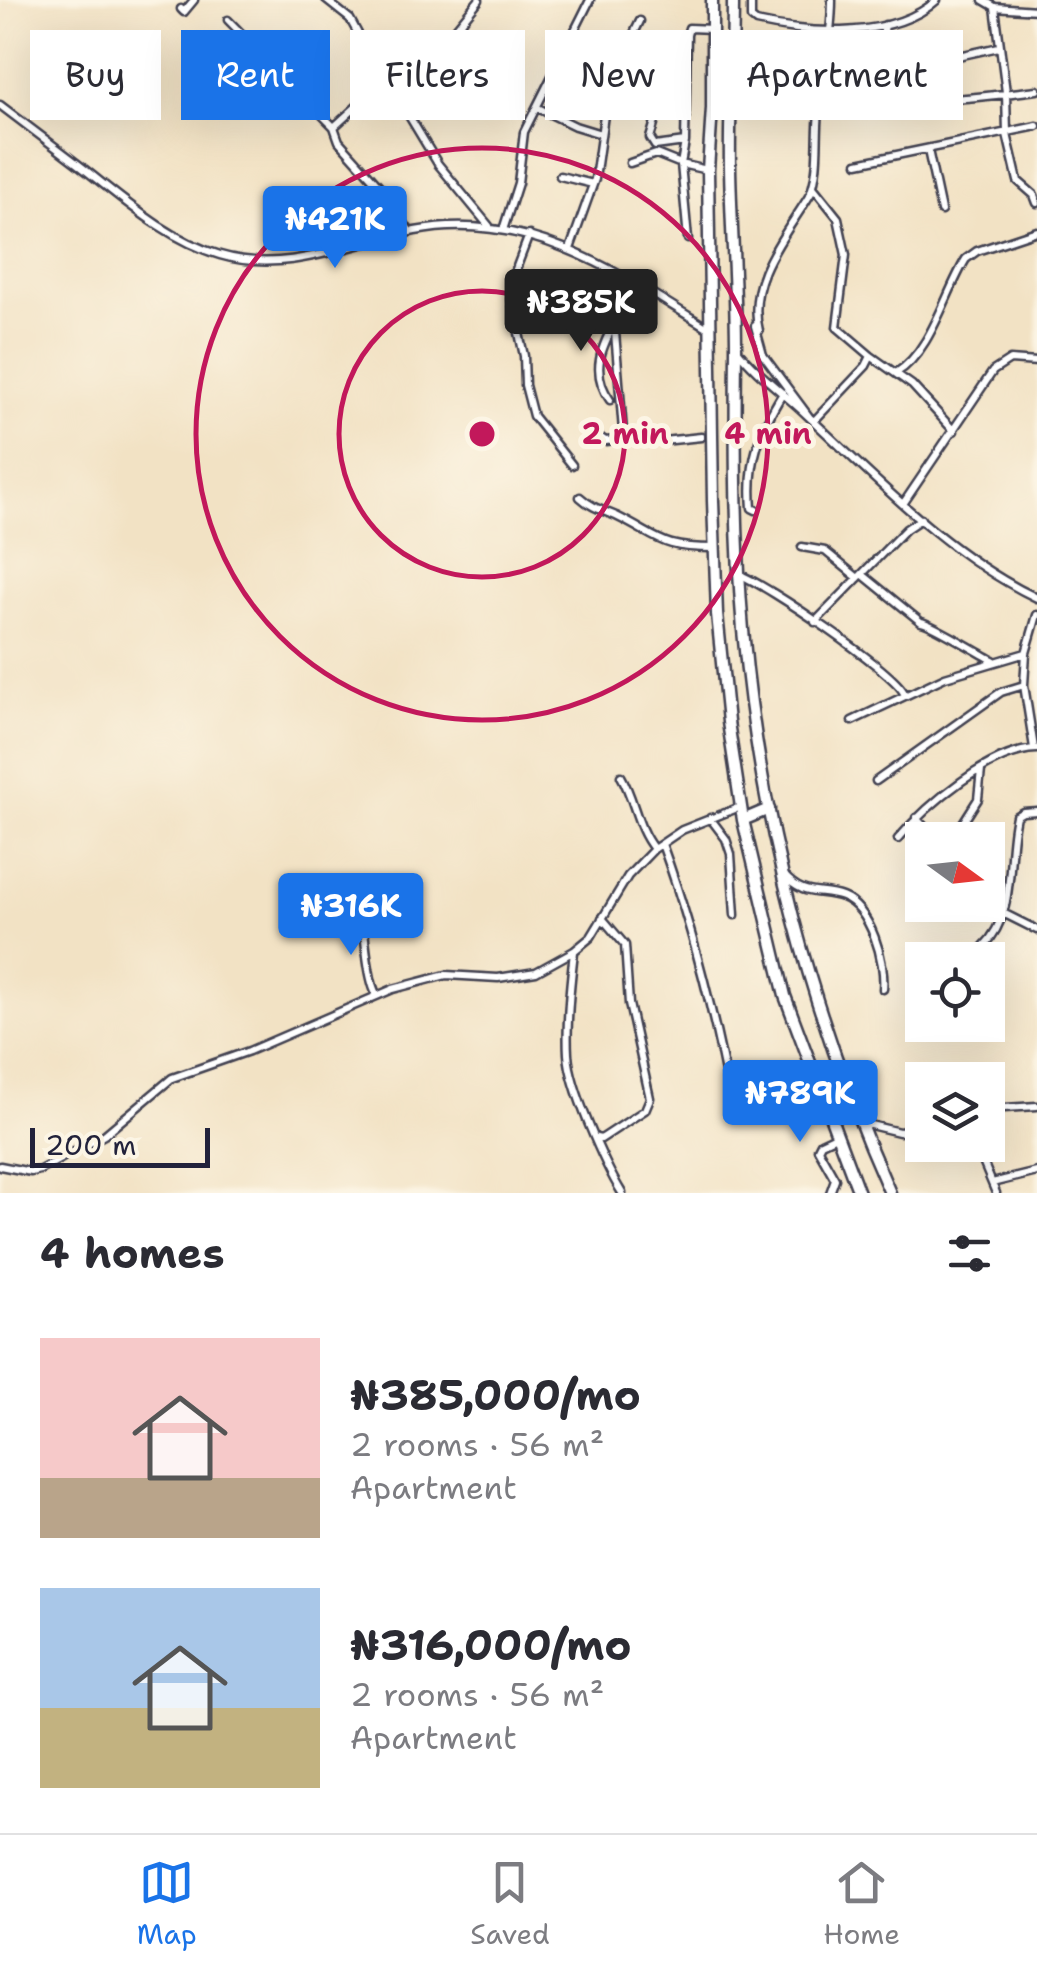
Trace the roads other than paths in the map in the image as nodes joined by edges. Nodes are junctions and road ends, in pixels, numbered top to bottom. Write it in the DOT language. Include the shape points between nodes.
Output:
graph roads {
  1 [pos="194,0"];
  2 [pos="326,0"];
  3 [pos="479,0"];
  4 [pos="590,0"];
  5 [pos="712,0"];
  6 [pos="733,0"];
  7 [pos="751,0"];
  8 [pos="832,0"];
  9 [pos="937,0"];
  10 [pos="983,0"];
  11 [pos="995,7"];
  12 [pos="181,9"];
  13 [pos="1037,10"];
  14 [pos="228,20"];
  15 [pos="640,21"];
  16 [pos="885,25"];
  17 [pos="733,27"];
  18 [pos="356,30"];
  19 [pos="454,30"];
  20 [pos="636,30"];
  21 [pos="712,30"];
  22 [pos="717,30"];
  23 [pos="817,30"];
  24 [pos="832,30"];
  25 [pos="847,30"];
  26 [pos="1000,47"];
  27 [pos="1037,90"];
  28 [pos="1006,92"];
  29 [pos="963,99"];
  30 [pos="0,105"];
  31 [pos="538,108"];
  32 [pos="350,111"];
  33 [pos="711,118"];
  34 [pos="411,120"];
  35 [pos="603,120"];
  36 [pos="655,120"];
  37 [pos="685,120"];
  38 [pos="818,120"];
  39 [pos="1037,126"];
  40 [pos="334,127"];
  41 [pos="601,134"];
  42 [pos="1007,134"];
  43 [pos="685,142"];
  44 [pos="730,144"];
  45 [pos="708,148"];
  46 [pos="928,150"];
  47 [pos="630,162"];
  48 [pos="681,164"];
  49 [pos="858,164"];
  50 [pos="708,170"];
  51 [pos="560,176"];
  52 [pos="593,184"];
  53 [pos="814,188"];
  54 [pos="1037,202"];
  55 [pos="941,211"];
  56 [pos="490,228"];
  57 [pos="502,230"];
  58 [pos="410,232"];
  59 [pos="1037,232"];
  60 [pos="529,235"];
  61 [pos="688,239"];
  62 [pos="570,250"];
  63 [pos="710,258"];
  64 [pos="734,258"];
  65 [pos="638,284"];
  66 [pos="622,308"];
  67 [pos="756,317"];
  68 [pos="711,330"];
  69 [pos="759,331"];
  70 [pos="736,347"];
  71 [pos="874,359"];
  72 [pos="1037,362"];
  73 [pos="736,366"];
  74 [pos="750,366"];
  75 [pos="896,372"];
  76 [pos="782,393"];
  77 [pos="610,400"];
  78 [pos="812,420"];
  79 [pos="623,431"];
  80 [pos="954,431"];
  81 [pos="594,432"];
  82 [pos="701,437"];
  83 [pos="572,465"];
  84 [pos="736,496"];
  85 [pos="580,497"];
  86 [pos="713,501"];
  87 [pos="903,505"];
  88 [pos="756,510"];
  89 [pos="921,519"];
  90 [pos="802,547"];
  91 [pos="714,548"];
  92 [pos="740,575"];
  93 [pos="860,576"];
  94 [pos="1037,598"];
  95 [pos="1037,615"];
  96 [pos="815,622"];
  97 [pos="1026,653"];
  98 [pos="994,661"];
  99 [pos="1024,685"];
  100 [pos="904,694"];
  101 [pos="852,721"];
  102 [pos="1036,748"];
  103 [pos="980,770"];
  104 [pos="622,776"];
  105 [pos="876,780"];
  106 [pos="740,807"];
  107 [pos="769,809"];
  108 [pos="1037,811"];
  109 [pos="710,818"];
  110 [pos="916,818"];
  111 [pos="743,820"];
  112 [pos="920,822"];
  113 [pos="963,822"];
  114 [pos="898,840"];
  115 [pos="658,846"];
  116 [pos="792,889"];
  117 [pos="361,902"];
  118 [pos="1005,905"];
  119 [pos="735,914"];
  120 [pos="1005,914"];
  121 [pos="602,918"];
  122 [pos="1037,930"];
  123 [pos="574,951"];
  124 [pos="883,989"];
  125 [pos="377,995"];
  126 [pos="1037,1106"];
  127 [pos="732,1108"];
  128 [pos="1005,1108"];
  129 [pos="862,1123"];
  130 [pos="905,1131"];
  131 [pos="836,1136"];
  132 [pos="596,1138"];
  133 [pos="983,1162"];
  134 [pos="0,1166"];
  135 [pos="1037,1172"];
  136 [pos="992,1183"];
  137 [pos="622,1193"];
  138 [pos="830,1193"];
  139 [pos="859,1193"];
  140 [pos="890,1193"];
  141 [pos="996,1193"];
  1 -- 12 [label="street"];
  2 -- 18 [label="street"];
  3 -- 19 [label="street"];
  4 -- 31 [label="street"];
  5 -- 21 [label="highway"];
  6 -- 17 [label="highway"];
  7 -- 23 [label="street" via="756,22"];
  8 -- 24 [label="street"];
  9 -- 16 [label="street"];
  10 -- 11 [label="street"];
  11 -- 13 [label="street"];
  11 -- 26 [label="street"];
  14 -- 40 [label="street"];
  15 -- 20 [label="street"];
  16 -- 25 [label="street"];
  16 -- 26 [label="street" via="879,59 931,62"];
  17 -- 22 [label="highway"];
  17 -- 44 [label="highway"];
  26 -- 28 [label="street"];
  27 -- 28 [label="street"];
  28 -- 29 [label="street"];
  28 -- 42 [label="street"];
  30 -- 58 [label="street" via="144,215 222,256 281,260"];
  31 -- 41 [label="street"];
  31 -- 57 [label="street" via="524,132 516,191"];
  32 -- 40 [label="street"];
  33 -- 45 [label="highway"];
  34 -- 56 [label="street"];
  35 -- 41 [label="street"];
  36 -- 43 [label="street" via="650,138 655,146"];
  37 -- 43 [label="street"];
  38 -- 53 [label="street"];
  39 -- 42 [label="street"];
  40 -- 58 [label="street"];
  41 -- 52 [label="street"];
  42 -- 46 [label="street"];
  42 -- 54 [label="street" via="1018,180"];
  43 -- 48 [label="street"];
  44 -- 45 [label="highway"];
  44 -- 64 [label="highway"];
  45 -- 50 [label="highway"];
  46 -- 49 [label="street"];
  46 -- 55 [label="street"];
  47 -- 48 [label="street" via="656,154"];
  48 -- 50 [label="street"];
  48 -- 61 [label="street"];
  50 -- 63 [label="highway"];
  51 -- 52 [label="street"];
  52 -- 62 [label="street"];
  53 -- 67 [label="street" via="766,275"];
  53 -- 71 [label="street" via="838,218 846,255 837,327"];
  56 -- 57 [label="street"];
  56 -- 58 [label="street"];
  57 -- 60 [label="street"];
  59 -- 75 [label="street" via="966,258 929,333"];
  60 -- 62 [label="street"];
  60 -- 83 [label="street" via="512,296 525,385 533,416"];
  62 -- 65 [label="street"];
  63 -- 64 [label="highway"];
  63 -- 68 [label="highway"];
  64 -- 70 [label="highway"];
  65 -- 68 [label="street"];
  65 -- 79 [label="street" via="628,317 614,332"];
  66 -- 77 [label="street" via="598,361"];
  67 -- 69 [label="street"];
  67 -- 78 [label="street" via="764,355"];
  68 -- 86 [label="highway"];
  70 -- 73 [label="highway"];
  70 -- 74 [label="street"];
  71 -- 75 [label="street"];
  71 -- 78 [label="street"];
  72 -- 80 [label="street" via="998,366"];
  73 -- 74 [label="street"];
  73 -- 84 [label="highway"];
  74 -- 76 [label="street"];
  75 -- 80 [label="street"];
  76 -- 78 [label="street"];
  76 -- 88 [label="street" via="753,453"];
  78 -- 87 [label="street"];
  79 -- 81 [label="street" via="616,440"];
  79 -- 82 [label="street" via="663,441"];
  80 -- 87 [label="street"];
  84 -- 86 [label="highway"];
  84 -- 92 [label="highway"];
  85 -- 91 [label="street" via="668,546"];
  86 -- 91 [label="highway"];
  87 -- 89 [label="street"];
  89 -- 93 [label="street"];
  89 -- 94 [label="street"];
  90 -- 93 [label="street" via="824,551"];
  91 -- 106 [label="highway"];
  92 -- 96 [label="street"];
  92 -- 107 [label="highway"];
  93 -- 96 [label="street"];
  93 -- 98 [label="street" via="921,622"];
  95 -- 97 [label="street"];
  96 -- 100 [label="street" via="890,676"];
  97 -- 98 [label="street"];
  97 -- 99 [label="street"];
  98 -- 100 [label="street"];
  99 -- 102 [label="street"];
  99 -- 105 [label="street" via="1001,692"];
  100 -- 101 [label="street"];
  102 -- 103 [label="street"];
  103 -- 110 [label="street"];
  103 -- 113 [label="street" via="978,799"];
  104 -- 115 [label="street" via="634,814"];
  106 -- 109 [label="street"];
  106 -- 111 [label="highway"];
  107 -- 111 [label="highway"];
  107 -- 116 [label="highway"];
  108 -- 118 [label="street" via="1016,816"];
  109 -- 115 [label="street"];
  109 -- 119 [label="street" via="731,854"];
  110 -- 112 [label="street"];
  110 -- 114 [label="street"];
  111 -- 131 [label="highway" via="785,996"];
  115 -- 121 [label="street" via="624,881"];
  115 -- 127 [label="street" via="678,885"];
  116 -- 124 [label="street" via="845,898 859,912 880,953"];
  116 -- 129 [label="highway" via="806,967"];
  117 -- 125 [label="street"];
  120 -- 122 [label="street"];
  121 -- 123 [label="street"];
  121 -- 132 [label="street" via="625,946 629,1004 650,1098 645,1110"];
  123 -- 125 [label="street" via="528,975 436,976"];
  123 -- 132 [label="street" via="569,1059"];
  125 -- 134 [label="street" via="172,1078 104,1135 40,1170"];
  126 -- 128 [label="street"];
  129 -- 130 [label="street"];
  129 -- 140 [label="highway"];
  131 -- 138 [label="street" via="818,1149 836,1179"];
  131 -- 139 [label="highway"];
  132 -- 137 [label="street"];
  133 -- 136 [label="street"];
  135 -- 136 [label="street"];
  136 -- 141 [label="street"];
}
